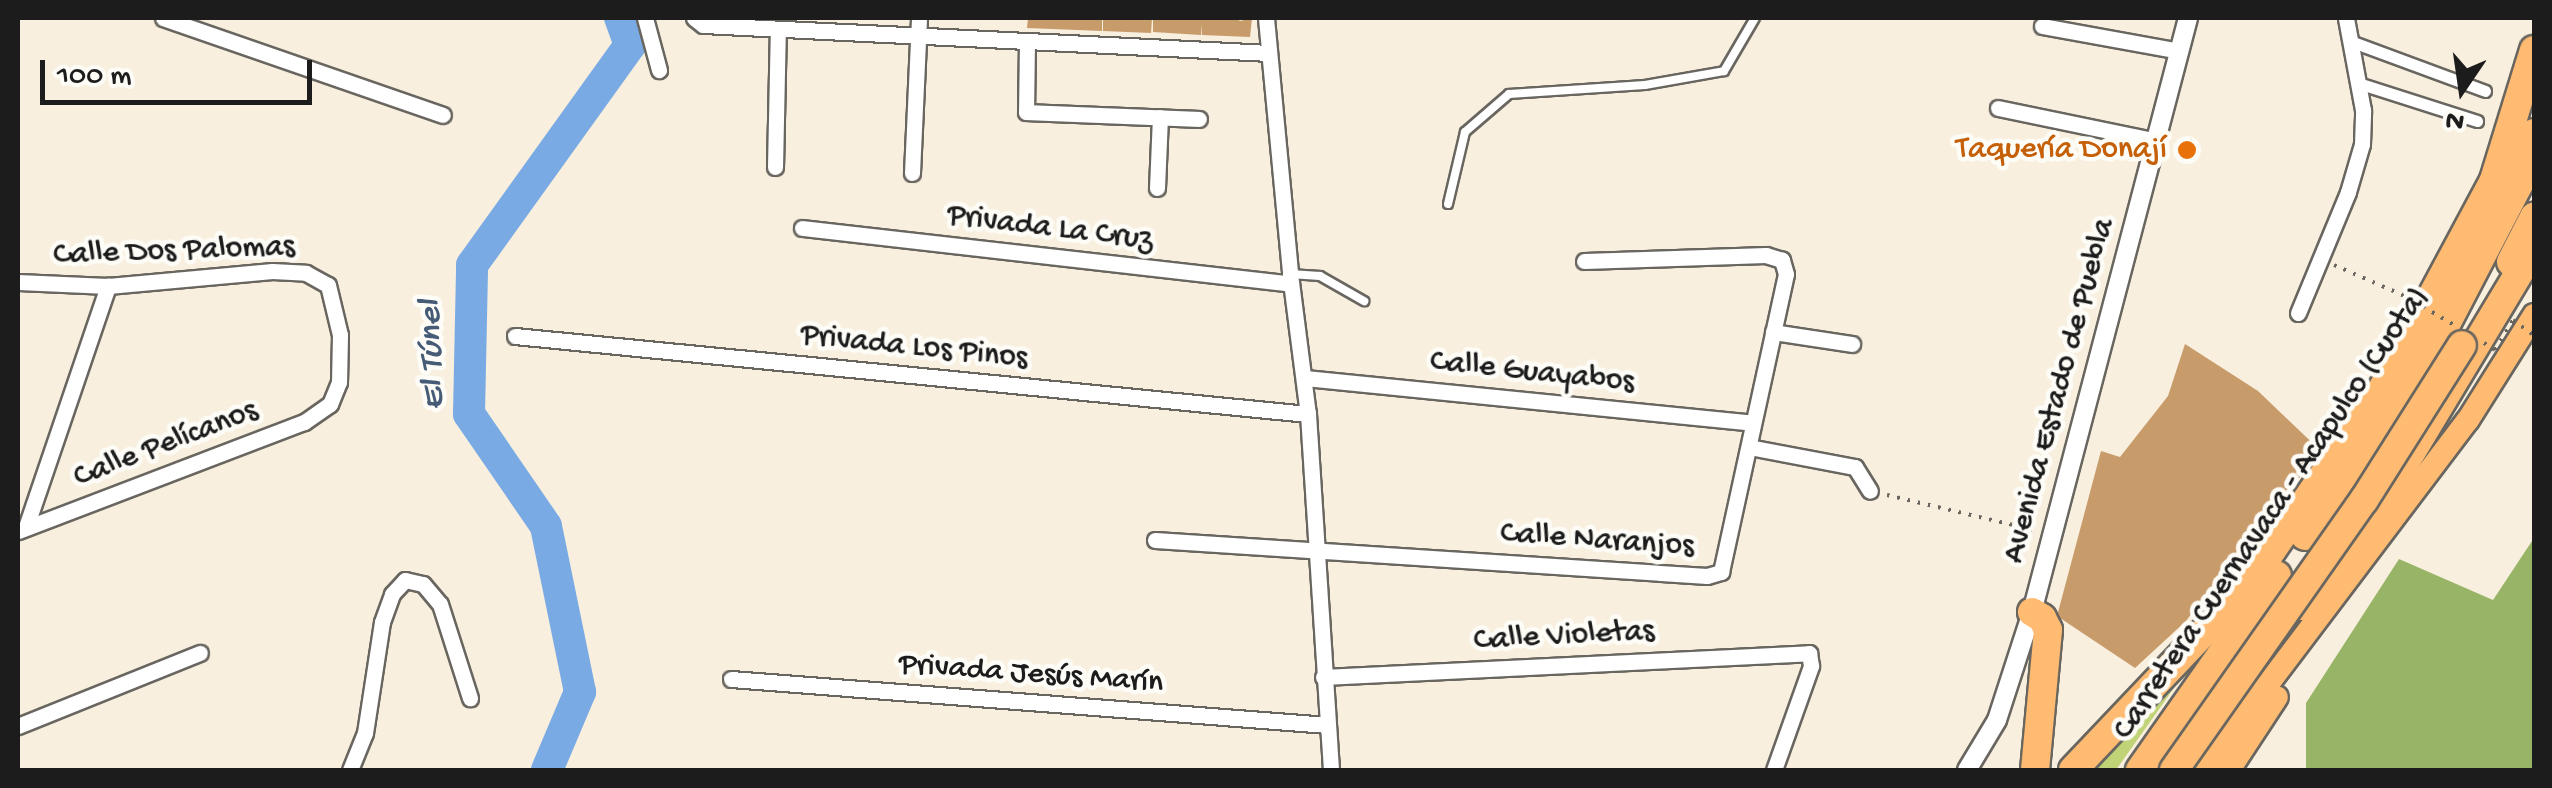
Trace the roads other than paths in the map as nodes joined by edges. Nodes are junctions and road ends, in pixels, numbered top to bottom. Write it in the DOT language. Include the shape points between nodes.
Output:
graph roads {
  1 [pos="163,18"];
  2 [pos="645,18"];
  3 [pos="918,18"];
  4 [pos="1266,18"];
  5 [pos="1755,18"];
  6 [pos="2188,18"];
  7 [pos="2346,18"];
  8 [pos="700,20"];
  9 [pos="812,24"];
  10 [pos="2042,26"];
  11 [pos="778,29"];
  12 [pos="918,35"];
  13 [pos="2350,41"];
  14 [pos="1027,42"];
  15 [pos="2534,50"];
  16 [pos="2179,51"];
  17 [pos="1269,53"];
  18 [pos="658,70"];
  19 [pos="2358,83"];
  20 [pos="2485,91"];
  21 [pos="1998,108"];
  22 [pos="442,115"];
  23 [pos="1160,117"];
  24 [pos="1200,119"];
  25 [pos="2477,121"];
  26 [pos="2534,134"];
  27 [pos="2157,141"];
  28 [pos="775,167"];
  29 [pos="912,172"];
  30 [pos="1157,188"];
  31 [pos="1448,204"];
  32 [pos="2534,217"];
  33 [pos="802,228"];
  34 [pos="2534,248"];
  35 [pos="1584,261"];
  36 [pos="1290,279"];
  37 [pos="18,282"];
  38 [pos="108,286"];
  39 [pos="1364,301"];
  40 [pos="2298,313"];
  41 [pos="2534,314"];
  42 [pos="1773,332"];
  43 [pos="515,336"];
  44 [pos="2530,340"];
  45 [pos="1852,344"];
  46 [pos="1304,378"];
  47 [pos="330,404"];
  48 [pos="1308,414"];
  49 [pos="1754,423"];
  50 [pos="1749,447"];
  51 [pos="1870,491"];
  52 [pos="22,529"];
  53 [pos="1154,540"];
  54 [pos="1317,548"];
  55 [pos="2358,566"];
  56 [pos="2032,612"];
  57 [pos="200,653"];
  58 [pos="1323,678"];
  59 [pos="732,679"];
  60 [pos="470,698"];
  61 [pos="1327,725"];
  62 [pos="18,726"];
  63 [pos="350,770"];
  64 [pos="1331,770"];
  65 [pos="1774,770"];
  66 [pos="1967,770"];
  67 [pos="2034,770"];
  68 [pos="2073,770"];
  69 [pos="2140,770"];
  70 [pos="2148,770"];
  71 [pos="2174,770"];
  72 [pos="2203,770"];
  73 [pos="2229,770"];
  1 -- 22 [label="street"];
  2 -- 18 [label="street"];
  3 -- 12 [label="street"];
  4 -- 17 [label="street"];
  5 -- 31 [label="lane" via="1724,71 1646,85 1510,94 1465,132"];
  6 -- 16 [label="street, Avenida Estado de Puebla"];
  7 -- 13 [label="street"];
  8 -- 11 [label="street"];
  9 -- 11 [label="street"];
  9 -- 12 [label="street"];
  10 -- 16 [label="street"];
  11 -- 28 [label="street"];
  12 -- 14 [label="street"];
  12 -- 29 [label="street"];
  13 -- 19 [label="street"];
  13 -- 20 [label="street"];
  14 -- 17 [label="street"];
  14 -- 23 [label="street" via="1026,112"];
  15 -- 68 [label="highway" via="2494,180 2380,393 2246,588"];
  16 -- 27 [label="street, Avenida Estado de Puebla"];
  17 -- 36 [label="street"];
  19 -- 25 [label="street"];
  19 -- 40 [label="street" via="2362,144"];
  21 -- 27 [label="street"];
  23 -- 24 [label="street"];
  23 -- 30 [label="street"];
  26 -- 69 [label="highway, Carretera Cuernavaca - Acapulco (Cuota)" via="2519,184 2442,332"];
  27 -- 56 [label="street, Avenida Estado de Puebla"];
  32 -- 71 [label="highway, Carretera Cuernavaca - Acapulco (Cuota), bridge" via="2421,414"];
  33 -- 36 [label="street, Privada La Cruz"];
  34 -- 70 [label="highway" via="2370,521 2318,588"];
  35 -- 42 [label="street, Calle Naranjos" via="1782,260 1786,274"];
  36 -- 39 [label="lane" via="1320,276"];
  36 -- 46 [label="street"];
  37 -- 38 [label="street, Calle Dos Palomas"];
  38 -- 47 [label="street, Calle Dos Palomas" via="306,273 328,286 340,335 339,382"];
  38 -- 52 [label="street"];
  41 -- 44 [label="main road"];
  42 -- 45 [label="street"];
  42 -- 49 [label="street, Calle Naranjos"];
  43 -- 48 [label="street, Privada Los Pinos"];
  44 -- 55 [label="main road"];
  46 -- 48 [label="street"];
  46 -- 49 [label="street, Calle Guayabos"];
  47 -- 52 [label="street, Calle Pelícanos" via="304,422"];
  48 -- 54 [label="street"];
  49 -- 50 [label="street, Calle Naranjos"];
  50 -- 51 [label="street" via="1855,467"];
  50 -- 54 [label="street, Calle Naranjos" via="1726,558 1721,572 1707,576"];
  53 -- 54 [label="street, Calle Naranjos"];
  54 -- 58 [label="street"];
  55 -- 72 [label="main road"];
  55 -- 73 [label="main road"];
  56 -- 66 [label="street, Avenida Estado de Puebla" via="1997,720"];
  56 -- 67 [label="highway" via="2048,630"];
  57 -- 62 [label="street"];
  58 -- 61 [label="street"];
  58 -- 65 [label="street, Calle Violetas" via="1809,653"];
  59 -- 61 [label="street, Privada Jesús Marín"];
  60 -- 63 [label="street" via="440,604 423,584 405,580 382,622 365,734"];
  61 -- 64 [label="street"];
}
